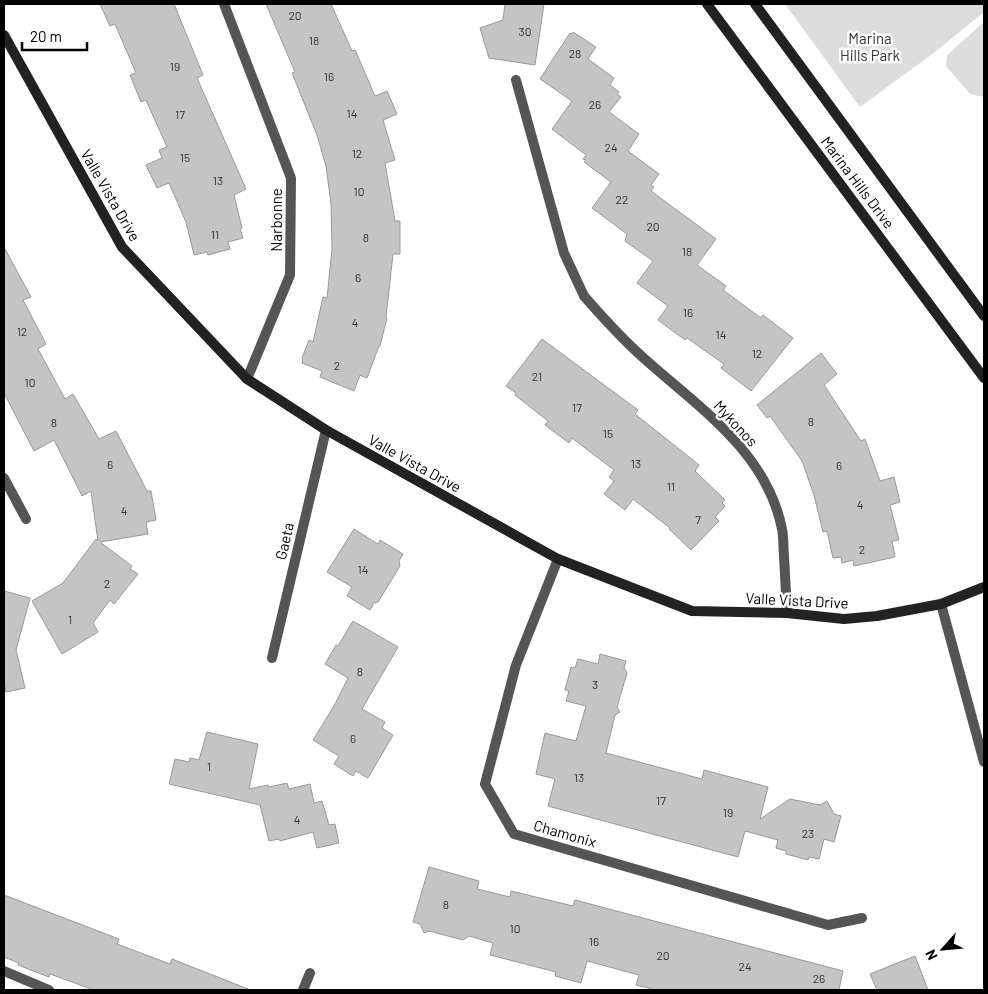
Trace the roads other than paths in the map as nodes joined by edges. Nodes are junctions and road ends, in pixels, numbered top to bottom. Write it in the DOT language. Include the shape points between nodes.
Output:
graph roads {
  1 [pos="224,4"];
  2 [pos="707,4"];
  3 [pos="755,4"];
  4 [pos="4,35"];
  5 [pos="516,80"];
  6 [pos="984,316"];
  7 [pos="984,378"];
  8 [pos="247,380"];
  9 [pos="326,430"];
  10 [pos="4,478"];
  11 [pos="26,519"];
  12 [pos="558,559"];
  13 [pos="984,587"];
  14 [pos="941,604"];
  15 [pos="787,613"];
  16 [pos="272,658"];
  17 [pos="984,762"];
  18 [pos="862,918"];
  19 [pos="4,971"];
  20 [pos="310,973"];
  21 [pos="49,990"];
  22 [pos="303,990"];
  1 -- 8 [label="street, Narbonne" via="291,178 290,275"];
  2 -- 7 [label="street, Marina Hills Drive"];
  3 -- 6 [label="street, Marina Hills Drive"];
  4 -- 8 [label="street, Valle Vista Drive" via="122,247"];
  5 -- 15 [label="street, Mykonos" via="564,253 584,296 647,361 716,420 740,444 759,471 773,500 782,530"];
  8 -- 9 [label="street, Valle Vista Drive"];
  9 -- 12 [label="street, Valle Vista Drive"];
  9 -- 16 [label="street, Gaeta"];
  10 -- 11 [label="street"];
  12 -- 15 [label="street, Valle Vista Drive" via="692,611"];
  12 -- 18 [label="street, Chamonix" via="516,666 485,784 514,834 828,925"];
  13 -- 14 [label="street, Valle Vista Drive"];
  14 -- 15 [label="street, Valle Vista Drive" via="844,619"];
  14 -- 17 [label="street"];
  19 -- 21 [label="street"];
  20 -- 22 [label="street"];
}
